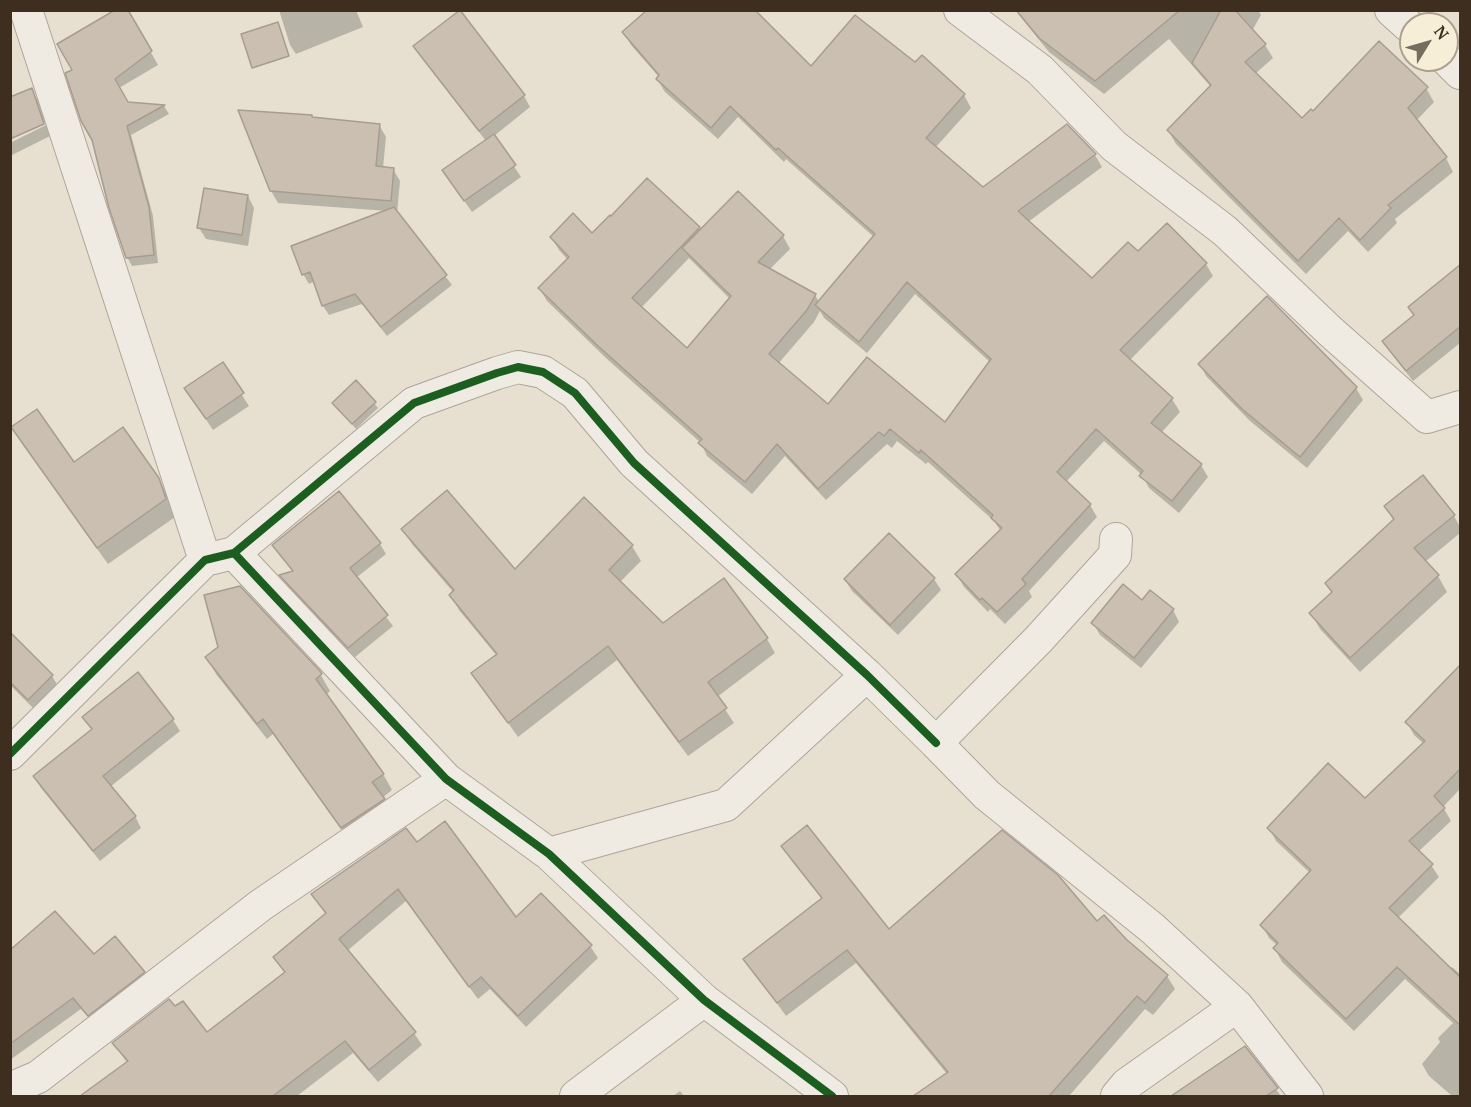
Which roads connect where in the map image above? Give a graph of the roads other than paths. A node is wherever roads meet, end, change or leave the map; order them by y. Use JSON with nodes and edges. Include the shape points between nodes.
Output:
{"nodes":[{"id":1,"x":26,"y":10,"type":"edge"},
{"id":2,"x":960,"y":10,"type":"edge"},
{"id":3,"x":1461,"y":406,"type":"edge"},
{"id":4,"x":1116,"y":539,"type":"dead end"},
{"id":5,"x":220,"y":556,"type":"junction"},
{"id":6,"x":867,"y":675,"type":"junction"},
{"id":7,"x":936,"y":743,"type":"junction"},
{"id":8,"x":10,"y":754,"type":"edge"},
{"id":9,"x":446,"y":779,"type":"junction"},
{"id":10,"x":549,"y":854,"type":"junction"},
{"id":11,"x":704,"y":1000,"type":"junction"},
{"id":12,"x":1237,"y":1006,"type":"junction"},
{"id":13,"x":10,"y":1089,"type":"edge"},
{"id":14,"x":576,"y":1096,"type":"edge"},
{"id":15,"x":832,"y":1096,"type":"edge"},
{"id":16,"x":1118,"y":1096,"type":"edge"},
{"id":17,"x":1307,"y":1096,"type":"edge"}],
"edges":[{"from":1,"to":5,"type":"street"},
{"from":2,"to":3,"type":"street","via":[[1040,70],[1114,146],[1225,231],[1330,333],[1427,417]]},
{"from":4,"to":7,"type":"street","via":[[1115,555]]},
{"from":5,"to":6,"type":"street","via":[[414,403],[518,367],[543,372],[575,393],[634,463]]},
{"from":5,"to":8,"type":"street"},
{"from":5,"to":9,"type":"street"},
{"from":6,"to":7,"type":"street"},
{"from":6,"to":10,"type":"street","via":[[726,805]]},
{"from":7,"to":12,"type":"street","via":[[987,795],[1152,928]]},
{"from":9,"to":10,"type":"street"},
{"from":9,"to":13,"type":"street","via":[[261,905],[38,1077]]},
{"from":10,"to":11,"type":"street"},
{"from":11,"to":14,"type":"street"},
{"from":11,"to":15,"type":"street"},
{"from":12,"to":16,"type":"street","via":[[1127,1084]]},
{"from":12,"to":17,"type":"street"}]}
